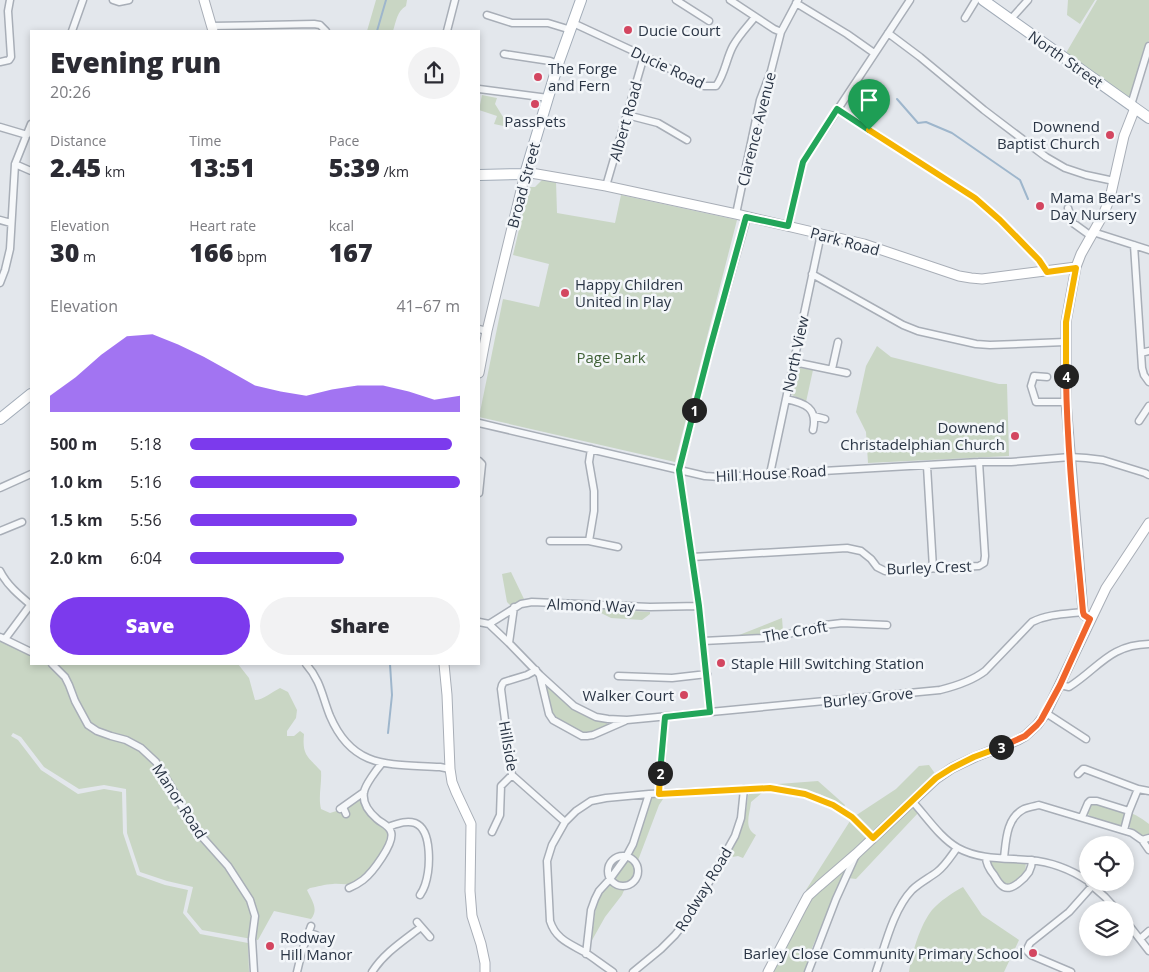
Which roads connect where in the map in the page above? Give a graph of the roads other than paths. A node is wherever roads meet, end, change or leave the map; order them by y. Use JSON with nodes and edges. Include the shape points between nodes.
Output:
{"nodes":[{"id":1,"x":10,"y":0,"type":"edge"},
{"id":2,"x":83,"y":0,"type":"edge"},
{"id":3,"x":114,"y":0,"type":"edge"},
{"id":4,"x":129,"y":0,"type":"edge"},
{"id":5,"x":204,"y":0,"type":"edge"},
{"id":6,"x":455,"y":0,"type":"edge"},
{"id":7,"x":581,"y":0,"type":"edge"},
{"id":8,"x":730,"y":0,"type":"edge"},
{"id":9,"x":910,"y":0,"type":"edge"},
{"id":10,"x":976,"y":0,"type":"edge"},
{"id":11,"x":982,"y":0,"type":"edge"},
{"id":12,"x":1028,"y":0,"type":"edge"},
{"id":13,"x":675,"y":2,"type":"edge"},
{"id":14,"x":797,"y":2,"type":"edge"},
{"id":15,"x":488,"y":15,"type":"dead end"},
{"id":16,"x":968,"y":15,"type":"dead end"},
{"id":17,"x":755,"y":17,"type":"junction"},
{"id":18,"x":498,"y":18,"type":"junction"},
{"id":19,"x":1010,"y":20,"type":"junction"},
{"id":20,"x":710,"y":21,"type":"dead end"},
{"id":21,"x":495,"y":26,"type":"dead end"},
{"id":22,"x":572,"y":27,"type":"junction"},
{"id":23,"x":212,"y":28,"type":"edge"},
{"id":24,"x":72,"y":30,"type":"edge"},
{"id":25,"x":325,"y":30,"type":"edge"},
{"id":26,"x":447,"y":30,"type":"edge"},
{"id":27,"x":781,"y":32,"type":"junction"},
{"id":28,"x":888,"y":33,"type":"junction"},
{"id":29,"x":1149,"y":46,"type":"edge"},
{"id":30,"x":874,"y":53,"type":"junction"},
{"id":31,"x":504,"y":54,"type":"dead end"},
{"id":32,"x":644,"y":56,"type":"junction"},
{"id":33,"x":0,"y":62,"type":"edge"},
{"id":34,"x":558,"y":64,"type":"junction"},
{"id":35,"x":480,"y":89,"type":"edge"},
{"id":36,"x":548,"y":98,"type":"junction"},
{"id":37,"x":1133,"y":107,"type":"junction"},
{"id":38,"x":837,"y":109,"type":"junction"},
{"id":39,"x":627,"y":115,"type":"junction"},
{"id":40,"x":1149,"y":118,"type":"edge"},
{"id":41,"x":0,"y":127,"type":"edge"},
{"id":42,"x":30,"y":127,"type":"edge"},
{"id":43,"x":27,"y":135,"type":"junction"},
{"id":44,"x":687,"y":140,"type":"dead end"},
{"id":45,"x":15,"y":164,"type":"junction"},
{"id":46,"x":30,"y":171,"type":"edge"},
{"id":47,"x":525,"y":174,"type":"junction"},
{"id":48,"x":480,"y":175,"type":"edge"},
{"id":49,"x":1114,"y":181,"type":"junction"},
{"id":50,"x":606,"y":186,"type":"junction"},
{"id":51,"x":1068,"y":208,"type":"dead end"},
{"id":52,"x":736,"y":214,"type":"junction"},
{"id":53,"x":746,"y":217,"type":"junction"},
{"id":54,"x":0,"y":220,"type":"edge"},
{"id":55,"x":11,"y":223,"type":"junction"},
{"id":56,"x":788,"y":226,"type":"junction"},
{"id":57,"x":820,"y":234,"type":"junction"},
{"id":58,"x":1092,"y":234,"type":"junction"},
{"id":59,"x":1134,"y":245,"type":"junction"},
{"id":60,"x":1149,"y":250,"type":"edge"},
{"id":61,"x":1076,"y":268,"type":"junction"},
{"id":62,"x":1047,"y":272,"type":"junction"},
{"id":63,"x":812,"y":274,"type":"junction"},
{"id":64,"x":0,"y":283,"type":"edge"},
{"id":65,"x":483,"y":330,"type":"edge"},
{"id":66,"x":838,"y":342,"type":"dead end"},
{"id":67,"x":1065,"y":342,"type":"junction"},
{"id":68,"x":1149,"y":350,"type":"edge"},
{"id":69,"x":1141,"y":353,"type":"junction"},
{"id":70,"x":480,"y":358,"type":"edge"},
{"id":71,"x":794,"y":362,"type":"junction"},
{"id":72,"x":832,"y":370,"type":"junction"},
{"id":73,"x":847,"y":373,"type":"dead end"},
{"id":74,"x":1047,"y":377,"type":"dead end"},
{"id":75,"x":1149,"y":382,"type":"edge"},
{"id":76,"x":30,"y":395,"type":"edge"},
{"id":77,"x":786,"y":399,"type":"junction"},
{"id":78,"x":1066,"y":402,"type":"junction"},
{"id":79,"x":1149,"y":406,"type":"edge"},
{"id":80,"x":814,"y":416,"type":"junction"},
{"id":81,"x":0,"y":419,"type":"edge"},
{"id":82,"x":825,"y":419,"type":"dead end"},
{"id":83,"x":1139,"y":420,"type":"dead end"},
{"id":84,"x":480,"y":423,"type":"edge"},
{"id":85,"x":813,"y":430,"type":"dead end"},
{"id":86,"x":591,"y":449,"type":"junction"},
{"id":87,"x":1070,"y":458,"type":"junction"},
{"id":88,"x":979,"y":462,"type":"junction"},
{"id":89,"x":480,"y":463,"type":"edge"},
{"id":90,"x":926,"y":466,"type":"junction"},
{"id":91,"x":679,"y":470,"type":"junction"},
{"id":92,"x":30,"y":474,"type":"edge"},
{"id":93,"x":770,"y":474,"type":"junction"},
{"id":94,"x":1149,"y":476,"type":"edge"},
{"id":95,"x":480,"y":483,"type":"edge"},
{"id":96,"x":0,"y":488,"type":"edge"},
{"id":97,"x":22,"y":522,"type":"dead end"},
{"id":98,"x":1149,"y":523,"type":"edge"},
{"id":99,"x":0,"y":531,"type":"edge"},
{"id":100,"x":550,"y":541,"type":"dead end"},
{"id":101,"x":589,"y":541,"type":"junction"},
{"id":102,"x":618,"y":547,"type":"dead end"},
{"id":103,"x":692,"y":557,"type":"junction"},
{"id":104,"x":933,"y":568,"type":"junction"},
{"id":105,"x":0,"y":571,"type":"edge"},
{"id":106,"x":30,"y":604,"type":"edge"},
{"id":107,"x":30,"y":606,"type":"edge"},
{"id":108,"x":699,"y":606,"type":"junction"},
{"id":109,"x":514,"y":608,"type":"junction"},
{"id":110,"x":1083,"y":612,"type":"junction"},
{"id":111,"x":1090,"y":619,"type":"junction"},
{"id":112,"x":480,"y":622,"type":"edge"},
{"id":113,"x":489,"y":624,"type":"junction"},
{"id":114,"x":886,"y":625,"type":"dead end"},
{"id":115,"x":2,"y":638,"type":"edge"},
{"id":116,"x":703,"y":641,"type":"junction"},
{"id":117,"x":509,"y":643,"type":"junction"},
{"id":118,"x":1149,"y":644,"type":"edge"},
{"id":119,"x":30,"y":652,"type":"edge"},
{"id":120,"x":53,"y":665,"type":"edge"},
{"id":121,"x":307,"y":665,"type":"edge"},
{"id":122,"x":444,"y":665,"type":"edge"},
{"id":123,"x":538,"y":673,"type":"junction"},
{"id":124,"x":707,"y":674,"type":"junction"},
{"id":125,"x":618,"y":676,"type":"dead end"},
{"id":126,"x":1060,"y":685,"type":"junction"},
{"id":127,"x":710,"y":712,"type":"junction"},
{"id":128,"x":1046,"y":713,"type":"junction"},
{"id":129,"x":665,"y":717,"type":"junction"},
{"id":130,"x":627,"y":720,"type":"junction"},
{"id":131,"x":1086,"y":739,"type":"dead end"},
{"id":132,"x":382,"y":763,"type":"junction"},
{"id":133,"x":450,"y":769,"type":"junction"},
{"id":134,"x":1078,"y":774,"type":"dead end"},
{"id":135,"x":512,"y":775,"type":"junction"},
{"id":136,"x":744,"y":789,"type":"junction"},
{"id":137,"x":1138,"y":789,"type":"junction"},
{"id":138,"x":1149,"y":791,"type":"edge"},
{"id":139,"x":364,"y":792,"type":"junction"},
{"id":140,"x":649,"y":794,"type":"junction"},
{"id":141,"x":659,"y":794,"type":"junction"},
{"id":142,"x":912,"y":801,"type":"junction"},
{"id":143,"x":1129,"y":811,"type":"junction"},
{"id":144,"x":346,"y":814,"type":"dead end"},
{"id":145,"x":1082,"y":817,"type":"junction"},
{"id":146,"x":565,"y":822,"type":"junction"},
{"id":147,"x":388,"y":827,"type":"junction"},
{"id":148,"x":1124,"y":830,"type":"junction"},
{"id":149,"x":492,"y":832,"type":"dead end"},
{"id":150,"x":873,"y":838,"type":"junction"},
{"id":151,"x":1149,"y":838,"type":"edge"},
{"id":152,"x":1142,"y":840,"type":"junction"},
{"id":153,"x":957,"y":848,"type":"junction"},
{"id":154,"x":1149,"y":850,"type":"edge"},
{"id":155,"x":856,"y":854,"type":"junction"},
{"id":156,"x":626,"y":856,"type":"junction"},
{"id":157,"x":986,"y":857,"type":"junction"},
{"id":158,"x":1004,"y":858,"type":"junction"},
{"id":159,"x":1032,"y":860,"type":"junction"},
{"id":160,"x":1079,"y":875,"type":"edge"},
{"id":161,"x":610,"y":879,"type":"junction"},
{"id":162,"x":349,"y":888,"type":"dead end"},
{"id":163,"x":1084,"y":891,"type":"edge"},
{"id":164,"x":1099,"y":891,"type":"edge"},
{"id":165,"x":420,"y":895,"type":"dead end"},
{"id":166,"x":1109,"y":901,"type":"edge"},
{"id":167,"x":311,"y":926,"type":"dead end"},
{"id":168,"x":1134,"y":931,"type":"edge"},
{"id":169,"x":1149,"y":931,"type":"edge"},
{"id":170,"x":309,"y":933,"type":"junction"},
{"id":171,"x":316,"y":935,"type":"dead end"},
{"id":172,"x":430,"y":937,"type":"dead end"},
{"id":173,"x":1140,"y":939,"type":"junction"},
{"id":174,"x":1149,"y":951,"type":"edge"},
{"id":175,"x":586,"y":954,"type":"junction"},
{"id":176,"x":254,"y":972,"type":"edge"},
{"id":177,"x":297,"y":972,"type":"edge"},
{"id":178,"x":372,"y":972,"type":"edge"},
{"id":179,"x":486,"y":972,"type":"edge"},
{"id":180,"x":613,"y":972,"type":"edge"},
{"id":181,"x":633,"y":972,"type":"edge"},
{"id":182,"x":768,"y":972,"type":"edge"},
{"id":183,"x":808,"y":972,"type":"edge"},
{"id":184,"x":876,"y":972,"type":"edge"},
{"id":185,"x":1071,"y":972,"type":"edge"}],
"edges":[{"from":1,"to":33,"type":"street","via":[[11,57]]},
{"from":2,"to":24,"type":"street"},
{"from":3,"to":4,"type":"street"},
{"from":5,"to":23,"type":"street"},
{"from":6,"to":26,"type":"street"},
{"from":7,"to":22,"type":"main road","name":"Broad Street"},
{"from":8,"to":17,"type":"street"},
{"from":9,"to":28,"type":"street"},
{"from":10,"to":16,"type":"street"},
{"from":11,"to":19,"type":"main road","name":"North Street"},
{"from":12,"to":19,"type":"street"},
{"from":13,"to":20,"type":"street"},
{"from":14,"to":27,"type":"street","name":"Clarence Avenue"},
{"from":14,"to":30,"type":"street"},
{"from":15,"to":18,"type":"street","name":"Ducie Road"},
{"from":17,"to":27,"type":"street"},
{"from":17,"to":32,"type":"street","name":"Ducie Road","via":[[734,44],[716,86],[704,86]]},
{"from":18,"to":21,"type":"street"},
{"from":18,"to":22,"type":"street","name":"Ducie Road","via":[[512,23]]},
{"from":19,"to":37,"type":"main road","name":"North Street"},
{"from":22,"to":32,"type":"street","name":"Ducie Road"},
{"from":22,"to":34,"type":"main road","name":"Broad Street"},
{"from":23,"to":25,"type":"street","via":[[320,25]]},
{"from":27,"to":52,"type":"street","name":"Clarence Avenue","via":[[760,100]]},
{"from":28,"to":30,"type":"street"},
{"from":28,"to":49,"type":"street","via":[[1046,157],[1065,168]]},
{"from":29,"to":37,"type":"street"},
{"from":30,"to":38,"type":"street"},
{"from":31,"to":34,"type":"street"},
{"from":32,"to":39,"type":"street","name":"Albert Road"},
{"from":34,"to":36,"type":"main road","name":"Broad Street"},
{"from":35,"to":36,"type":"street"},
{"from":36,"to":47,"type":"main road","name":"Broad Street"},
{"from":37,"to":40,"type":"main road","name":"North Street"},
{"from":37,"to":49,"type":"street"},
{"from":38,"to":56,"type":"street","via":[[803,162]]},
{"from":38,"to":62,"type":"street","via":[[975,198],[1039,260]]},
{"from":39,"to":44,"type":"street","via":[[658,123]]},
{"from":39,"to":50,"type":"street","name":"Albert Road"},
{"from":41,"to":43,"type":"street"},
{"from":42,"to":43,"type":"street"},
{"from":43,"to":45,"type":"street"},
{"from":45,"to":46,"type":"street"},
{"from":45,"to":55,"type":"street"},
{"from":47,"to":48,"type":"main road"},
{"from":47,"to":50,"type":"street","name":"Park Road"},
{"from":47,"to":65,"type":"street","name":"Broad Street"},
{"from":49,"to":58,"type":"street","via":[[1108,204]]},
{"from":50,"to":52,"type":"street","name":"Park Road"},
{"from":51,"to":58,"type":"street","via":[[1073,223]]},
{"from":52,"to":53,"type":"street","name":"Park Road"},
{"from":53,"to":56,"type":"street","name":"Park Road"},
{"from":53,"to":91,"type":"street"},
{"from":54,"to":55,"type":"street"},
{"from":55,"to":64,"type":"street","via":[[10,249]]},
{"from":56,"to":57,"type":"street","name":"Park Road"},
{"from":57,"to":62,"type":"street","name":"Park Road","via":[[864,244],[959,276],[982,278]]},
{"from":57,"to":63,"type":"street","name":"North View"},
{"from":58,"to":59,"type":"street"},
{"from":58,"to":61,"type":"street"},
{"from":59,"to":60,"type":"street"},
{"from":59,"to":69,"type":"street"},
{"from":61,"to":62,"type":"street","name":"Park Road"},
{"from":61,"to":67,"type":"street"},
{"from":63,"to":67,"type":"street","via":[[918,331],[976,344]]},
{"from":63,"to":71,"type":"street","name":"North View"},
{"from":65,"to":70,"type":"street","name":"Broad Street"},
{"from":66,"to":72,"type":"street"},
{"from":67,"to":78,"type":"street"},
{"from":68,"to":69,"type":"street"},
{"from":69,"to":75,"type":"street","via":[[1142,368]]},
{"from":71,"to":72,"type":"street"},
{"from":71,"to":77,"type":"street","name":"North View"},
{"from":72,"to":73,"type":"street"},
{"from":74,"to":78,"type":"street","via":[[1034,376],[1031,386],[1036,402]]},
{"from":76,"to":81,"type":"main road"},
{"from":77,"to":80,"type":"street","via":[[800,402]]},
{"from":77,"to":93,"type":"street","name":"North View"},
{"from":78,"to":87,"type":"street"},
{"from":79,"to":83,"type":"street"},
{"from":80,"to":82,"type":"street"},
{"from":80,"to":85,"type":"street"},
{"from":84,"to":86,"type":"street","name":"Hill House Road"},
{"from":86,"to":91,"type":"street","name":"Hill House Road"},
{"from":86,"to":101,"type":"street","via":[[589,462],[594,511]]},
{"from":87,"to":88,"type":"street","name":"Hill House Road"},
{"from":87,"to":94,"type":"street","name":"Hill House Road","via":[[1103,460]]},
{"from":87,"to":110,"type":"street"},
{"from":88,"to":90,"type":"street","name":"Hill House Road"},
{"from":88,"to":104,"type":"street","name":"Burley Crest","via":[[984,563]]},
{"from":89,"to":95,"type":"street"},
{"from":90,"to":93,"type":"street","name":"Hill House Road"},
{"from":90,"to":104,"type":"street"},
{"from":91,"to":93,"type":"street","name":"Hill House Road","via":[[705,476]]},
{"from":91,"to":103,"type":"street"},
{"from":92,"to":96,"type":"street"},
{"from":97,"to":99,"type":"street"},
{"from":98,"to":111,"type":"street","via":[[1106,588]]},
{"from":100,"to":101,"type":"street"},
{"from":101,"to":102,"type":"street"},
{"from":103,"to":104,"type":"street","name":"Burley Crest","via":[[847,548],[861,551],[876,567],[885,571]]},
{"from":103,"to":108,"type":"street"},
{"from":105,"to":106,"type":"street"},
{"from":107,"to":115,"type":"street"},
{"from":108,"to":109,"type":"street","name":"Almond Way","via":[[532,602]]},
{"from":108,"to":116,"type":"street"},
{"from":109,"to":113,"type":"street","name":"Almond Way"},
{"from":109,"to":117,"type":"street"},
{"from":110,"to":111,"type":"street"},
{"from":110,"to":127,"type":"street","name":"Burley Grove","via":[[1050,615],[1032,622],[986,671],[955,686]]},
{"from":111,"to":126,"type":"street"},
{"from":112,"to":113,"type":"street"},
{"from":113,"to":117,"type":"street","name":"Burley Grove"},
{"from":114,"to":116,"type":"street","name":"The Croft","via":[[842,623],[762,638]]},
{"from":115,"to":119,"type":"street"},
{"from":116,"to":124,"type":"street"},
{"from":117,"to":123,"type":"street","name":"Burley Grove"},
{"from":118,"to":126,"type":"street","via":[[1114,652],[1069,687]]},
{"from":120,"to":176,"type":"street","name":"Manor Road","via":[[70,685],[88,725],[141,748],[156,762],[195,829],[228,866],[250,900],[255,916],[252,939]]},
{"from":121,"to":132,"type":"street","via":[[319,683],[340,736],[358,753]]},
{"from":122,"to":133,"type":"street"},
{"from":123,"to":130,"type":"street","name":"Burley Grove","via":[[584,712],[602,718]]},
{"from":123,"to":130,"type":"street","name":"Burley Grove","via":[[553,720],[582,736],[593,735]]},
{"from":123,"to":135,"type":"street","name":"Hillside","via":[[502,685]]},
{"from":124,"to":125,"type":"street","via":[[672,678]]},
{"from":124,"to":127,"type":"street"},
{"from":126,"to":128,"type":"street"},
{"from":127,"to":129,"type":"street","name":"Burley Grove"},
{"from":128,"to":131,"type":"street"},
{"from":128,"to":142,"type":"street","via":[[1025,736],[952,768]]},
{"from":129,"to":130,"type":"street","name":"Burley Grove"},
{"from":129,"to":141,"type":"street"},
{"from":132,"to":133,"type":"street"},
{"from":132,"to":139,"type":"street"},
{"from":133,"to":179,"type":"street","via":[[454,787],[472,824],[472,916]]},
{"from":134,"to":137,"type":"street","via":[[1085,769]]},
{"from":135,"to":146,"type":"street","name":"Hillside"},
{"from":135,"to":149,"type":"street","via":[[501,786],[500,815]]},
{"from":136,"to":141,"type":"street"},
{"from":136,"to":150,"type":"street","via":[[770,788],[805,794],[852,817]]},
{"from":136,"to":181,"type":"street","name":"Rodway Road","via":[[741,818],[735,836],[686,921],[661,949]]},
{"from":137,"to":138,"type":"street"},
{"from":137,"to":143,"type":"street"},
{"from":139,"to":144,"type":"street","via":[[342,808]]},
{"from":139,"to":147,"type":"street","via":[[370,812]]},
{"from":140,"to":141,"type":"street"},
{"from":140,"to":146,"type":"street","via":[[591,802]]},
{"from":140,"to":156,"type":"street"},
{"from":142,"to":150,"type":"street"},
{"from":142,"to":153,"type":"street"},
{"from":143,"to":145,"type":"street","via":[[1090,801]]},
{"from":143,"to":148,"type":"street"},
{"from":145,"to":148,"type":"street"},
{"from":145,"to":158,"type":"street","via":[[1039,805],[1025,809],[1010,825]]},
{"from":146,"to":175,"type":"street","via":[[547,861],[550,921],[558,936]]},
{"from":147,"to":162,"type":"street","via":[[392,837],[375,867],[362,881],[355,881]]},
{"from":147,"to":165,"type":"street","via":[[408,822],[415,823],[423,831],[429,855]]},
{"from":148,"to":152,"type":"street"},
{"from":150,"to":155,"type":"street"},
{"from":151,"to":152,"type":"street"},
{"from":152,"to":154,"type":"street"},
{"from":153,"to":157,"type":"street"},
{"from":153,"to":184,"type":"street","via":[[938,872],[917,885],[900,906]]},
{"from":155,"to":182,"type":"street","via":[[808,896]]},
{"from":155,"to":183,"type":"street"},
{"from":156,"to":161,"type":"street"},
{"from":156,"to":161,"type":"street","via":[[637,866],[636,878],[622,886]]},
{"from":157,"to":158,"type":"street"},
{"from":157,"to":159,"type":"street","via":[[990,869],[1007,888],[1012,888],[1029,872]]},
{"from":158,"to":159,"type":"street"},
{"from":159,"to":160,"type":"street","via":[[1061,866]]},
{"from":161,"to":175,"type":"street","via":[[599,891],[591,910]]},
{"from":163,"to":185,"type":"street","via":[[1069,912],[1028,947],[1030,955]]},
{"from":164,"to":166,"type":"street"},
{"from":167,"to":170,"type":"street"},
{"from":168,"to":173,"type":"street"},
{"from":169,"to":173,"type":"street"},
{"from":170,"to":171,"type":"street"},
{"from":170,"to":177,"type":"street"},
{"from":172,"to":178,"type":"street","via":[[419,924]]},
{"from":173,"to":174,"type":"street"},
{"from":175,"to":180,"type":"street"}]}
